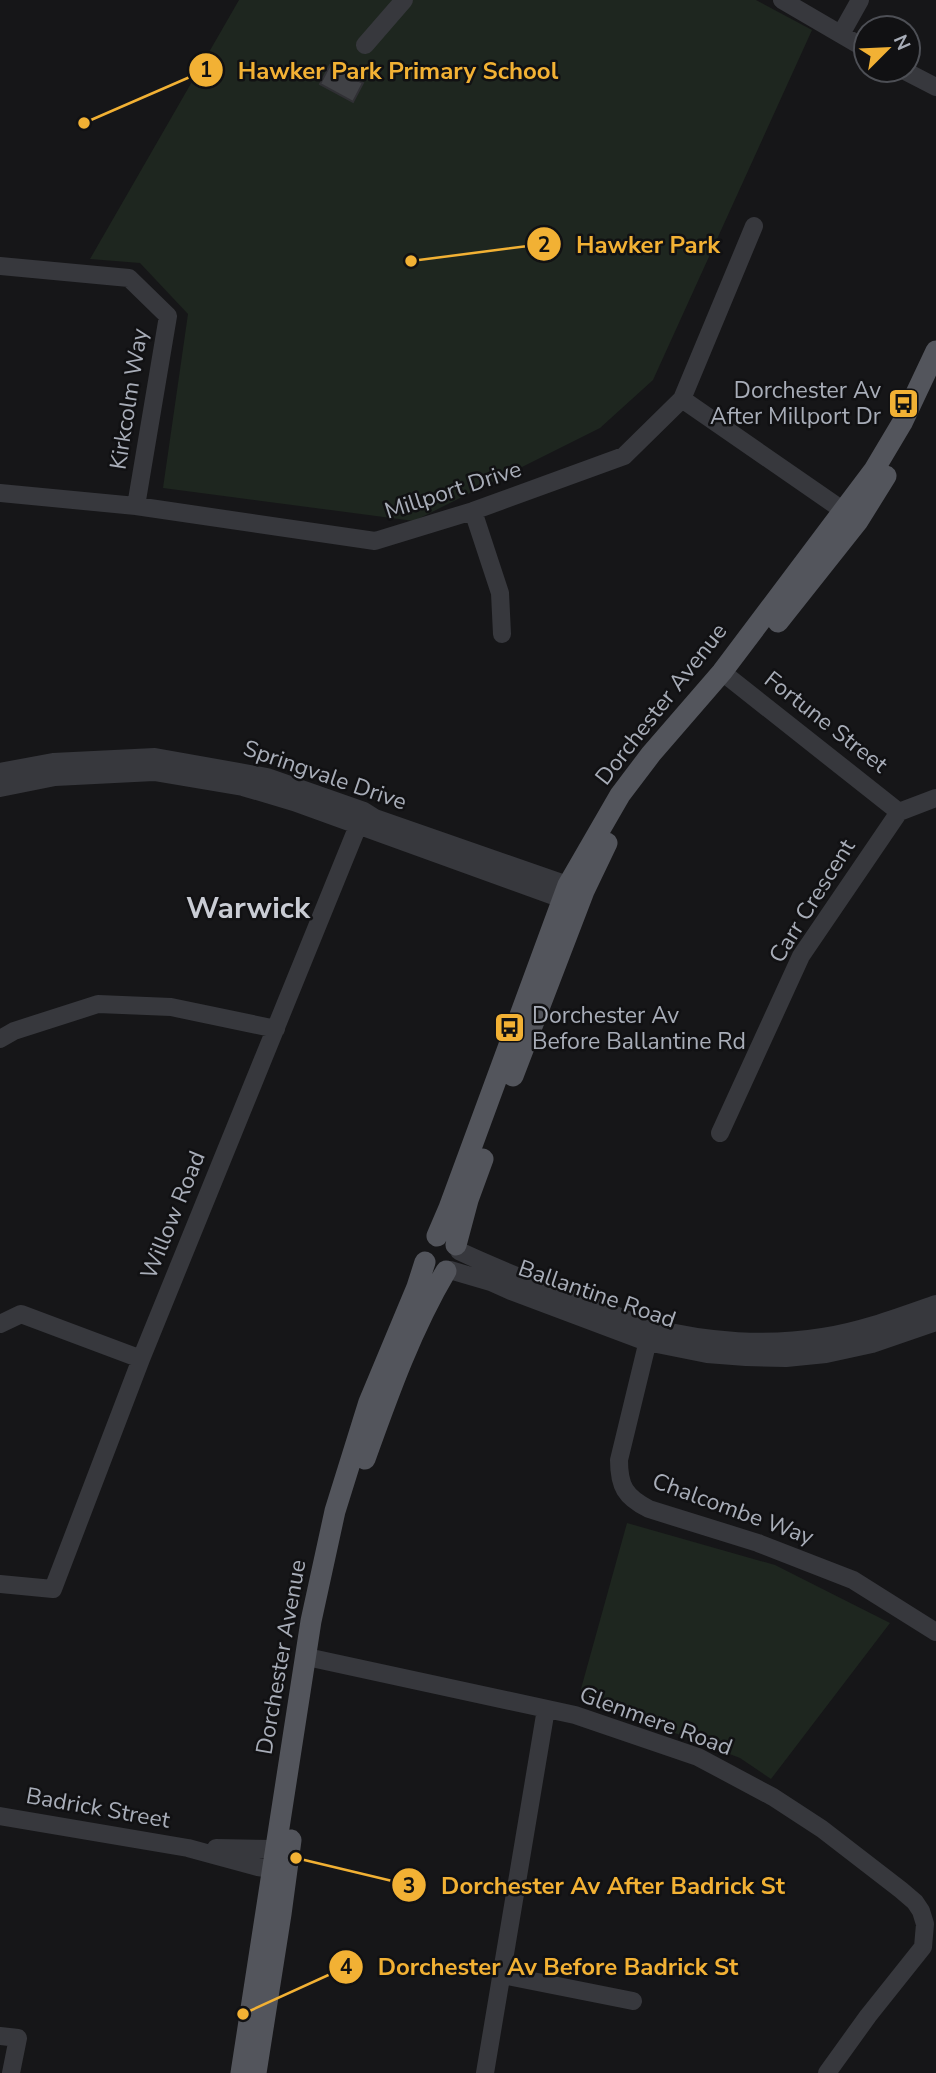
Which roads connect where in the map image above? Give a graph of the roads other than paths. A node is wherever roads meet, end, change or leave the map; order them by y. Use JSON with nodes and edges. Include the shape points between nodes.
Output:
{"nodes":[{"id":1,"x":404,"y":0,"type":"edge"},
{"id":2,"x":782,"y":0,"type":"edge"},
{"id":3,"x":860,"y":0,"type":"edge"},
{"id":4,"x":841,"y":34,"type":"junction"},
{"id":5,"x":852,"y":41,"type":"edge"},
{"id":6,"x":365,"y":45,"type":"dead end"},
{"id":7,"x":754,"y":226,"type":"dead end"},
{"id":8,"x":0,"y":266,"type":"edge"},
{"id":9,"x":936,"y":351,"type":"edge"},
{"id":10,"x":936,"y":385,"type":"edge"},
{"id":11,"x":682,"y":399,"type":"junction"},
{"id":12,"x":0,"y":493,"type":"edge"},
{"id":13,"x":136,"y":506,"type":"junction"},
{"id":14,"x":473,"y":511,"type":"junction"},
{"id":15,"x":851,"y":516,"type":"junction"},
{"id":16,"x":502,"y":634,"type":"dead end"},
{"id":17,"x":727,"y":676,"type":"junction"},
{"id":18,"x":0,"y":772,"type":"edge"},
{"id":19,"x":0,"y":788,"type":"edge"},
{"id":20,"x":936,"y":797,"type":"edge"},
{"id":21,"x":899,"y":812,"type":"junction"},
{"id":22,"x":361,"y":818,"type":"junction"},
{"id":23,"x":574,"y":895,"type":"junction"},
{"id":24,"x":276,"y":1029,"type":"junction"},
{"id":25,"x":0,"y":1039,"type":"edge"},
{"id":26,"x":720,"y":1133,"type":"dead end"},
{"id":27,"x":449,"y":1255,"type":"junction"},
{"id":28,"x":936,"y":1304,"type":"edge"},
{"id":29,"x":936,"y":1322,"type":"edge"},
{"id":30,"x":0,"y":1324,"type":"edge"},
{"id":31,"x":649,"y":1335,"type":"junction"},
{"id":32,"x":141,"y":1359,"type":"junction"},
{"id":33,"x":0,"y":1584,"type":"edge"},
{"id":34,"x":936,"y":1632,"type":"edge"},
{"id":35,"x":314,"y":1658,"type":"junction"},
{"id":36,"x":546,"y":1709,"type":"junction"},
{"id":37,"x":0,"y":1816,"type":"edge"},
{"id":38,"x":281,"y":1860,"type":"junction"},
{"id":39,"x":502,"y":1975,"type":"junction"},
{"id":40,"x":633,"y":2001,"type":"dead end"},
{"id":41,"x":0,"y":2036,"type":"edge"},
{"id":42,"x":11,"y":2073,"type":"edge"},
{"id":43,"x":241,"y":2073,"type":"edge"},
{"id":44,"x":256,"y":2073,"type":"edge"},
{"id":45,"x":485,"y":2073,"type":"edge"},
{"id":46,"x":827,"y":2073,"type":"edge"}],
"edges":[{"from":1,"to":6,"type":"street"},
{"from":2,"to":4,"type":"street"},
{"from":3,"to":4,"type":"street"},
{"from":4,"to":5,"type":"street"},
{"from":7,"to":11,"type":"street"},
{"from":8,"to":13,"type":"street","name":"Kirkcolm Way","via":[[129,278],[168,316]]},
{"from":9,"to":15,"type":"main road","name":"Dorchester Avenue"},
{"from":10,"to":15,"type":"main road","name":"Dorchester Avenue","via":[[901,453]]},
{"from":11,"to":14,"type":"street","name":"Millport Drive","via":[[624,456]]},
{"from":11,"to":15,"type":"street"},
{"from":12,"to":13,"type":"street","name":"Millport Drive"},
{"from":13,"to":14,"type":"street","name":"Millport Drive","via":[[375,541]]},
{"from":14,"to":16,"type":"street","via":[[500,593]]},
{"from":15,"to":17,"type":"main road","name":"Dorchester Avenue"},
{"from":17,"to":21,"type":"street","name":"Fortune Street"},
{"from":17,"to":23,"type":"main road","name":"Dorchester Avenue","via":[[651,754],[620,796]]},
{"from":18,"to":22,"type":"street","name":"Springvale Drive","via":[[53,762],[155,757],[267,777]]},
{"from":19,"to":22,"type":"street","name":"Springvale Drive","via":[[55,777],[155,772],[219,782]]},
{"from":20,"to":21,"type":"street"},
{"from":21,"to":26,"type":"street","name":"Carr Crescent","via":[[801,956]]},
{"from":22,"to":23,"type":"street","name":"Springvale Drive"},
{"from":22,"to":24,"type":"street","name":"Willow Road"},
{"from":23,"to":27,"type":"main road","name":"Dorchester Avenue"},
{"from":24,"to":25,"type":"street","via":[[171,1007],[98,1004]]},
{"from":24,"to":32,"type":"street","name":"Willow Road"},
{"from":27,"to":31,"type":"street","name":"Ballantine Road","via":[[493,1267]]},
{"from":27,"to":35,"type":"main road","name":"Dorchester Avenue","via":[[364,1463]]},
{"from":27,"to":35,"type":"main road","name":"Dorchester Avenue","via":[[436,1271],[425,1262],[369,1402],[335,1511],[311,1621]]},
{"from":28,"to":31,"type":"street","name":"Ballantine Road","via":[[868,1328],[824,1337],[744,1341]]},
{"from":29,"to":31,"type":"street","name":"Ballantine Road","via":[[872,1344],[786,1358],[707,1354]]},
{"from":30,"to":32,"type":"street","via":[[21,1314]]},
{"from":31,"to":34,"type":"street","name":"Chalcombe Way","via":[[619,1460],[619,1477],[628,1495],[649,1509],[758,1543],[853,1580]]},
{"from":32,"to":33,"type":"street","name":"Willow Road","via":[[53,1589]]},
{"from":35,"to":36,"type":"street","name":"Glenmere Road"},
{"from":35,"to":38,"type":"main road","name":"Dorchester Avenue"},
{"from":36,"to":39,"type":"street"},
{"from":36,"to":46,"type":"street","name":"Glenmere Road","via":[[651,1740],[732,1774],[822,1829],[915,1902],[925,1924],[923,1947]]},
{"from":37,"to":38,"type":"street","name":"Badrick Street"},
{"from":38,"to":43,"type":"main road","name":"Dorchester Avenue"},
{"from":38,"to":44,"type":"main road","name":"Dorchester Avenue"},
{"from":39,"to":40,"type":"street"},
{"from":39,"to":45,"type":"street"},
{"from":41,"to":42,"type":"street","via":[[18,2038]]}]}
